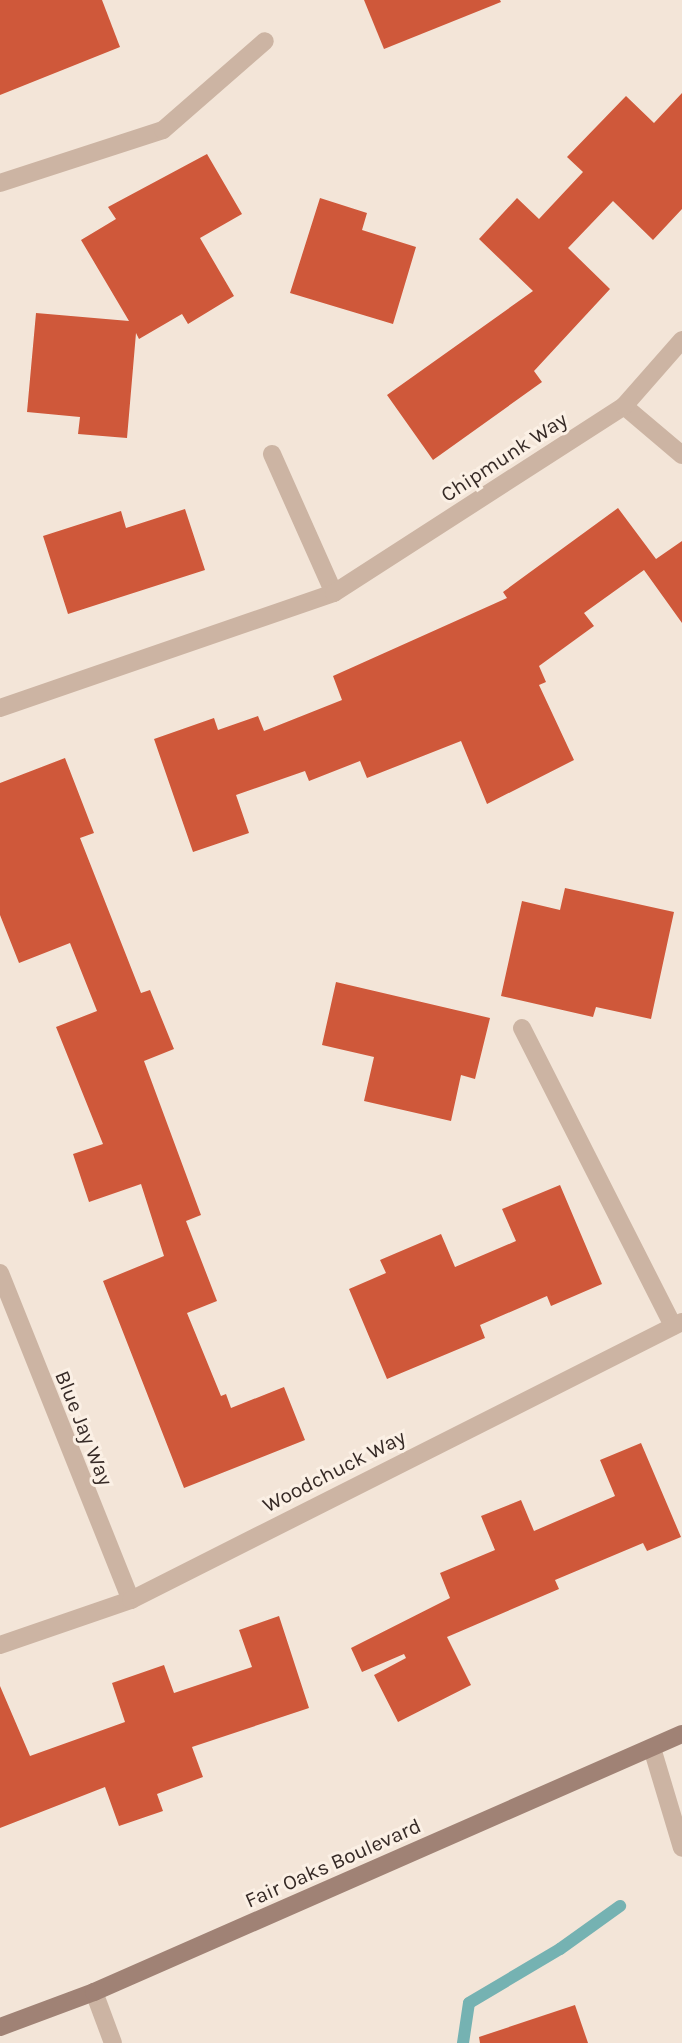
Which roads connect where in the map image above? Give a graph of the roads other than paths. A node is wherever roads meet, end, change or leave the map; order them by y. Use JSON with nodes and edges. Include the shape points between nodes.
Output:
{"nodes":[{"id":1,"x":265,"y":41,"type":"dead end"},
{"id":2,"x":0,"y":183,"type":"edge"},
{"id":3,"x":682,"y":340,"type":"edge"},
{"id":4,"x":624,"y":406,"type":"junction"},
{"id":5,"x":272,"y":454,"type":"dead end"},
{"id":6,"x":682,"y":455,"type":"edge"},
{"id":7,"x":334,"y":593,"type":"junction"},
{"id":8,"x":0,"y":708,"type":"edge"},
{"id":9,"x":522,"y":1028,"type":"dead end"},
{"id":10,"x":0,"y":1273,"type":"edge"},
{"id":11,"x":678,"y":1324,"type":"edge"},
{"id":12,"x":131,"y":1600,"type":"junction"},
{"id":13,"x":0,"y":1645,"type":"edge"},
{"id":14,"x":682,"y":1734,"type":"edge"},
{"id":15,"x":652,"y":1748,"type":"junction"},
{"id":16,"x":682,"y":1848,"type":"edge"},
{"id":17,"x":94,"y":1992,"type":"junction"},
{"id":18,"x":0,"y":2027,"type":"edge"},
{"id":19,"x":113,"y":2043,"type":"edge"}],
"edges":[{"from":1,"to":2,"type":"street","via":[[163,130]]},
{"from":3,"to":4,"type":"street","name":"Chipmunk Way"},
{"from":4,"to":6,"type":"street"},
{"from":4,"to":7,"type":"street","name":"Chipmunk Way"},
{"from":5,"to":7,"type":"street"},
{"from":7,"to":8,"type":"street","name":"Chipmunk Way"},
{"from":9,"to":11,"type":"street"},
{"from":10,"to":12,"type":"street","name":"Blue Jay Way"},
{"from":11,"to":12,"type":"street","name":"Woodchuck Way"},
{"from":12,"to":13,"type":"street","name":"Woodchuck Way"},
{"from":14,"to":15,"type":"main road","name":"Fair Oaks Boulevard"},
{"from":15,"to":16,"type":"street"},
{"from":15,"to":17,"type":"main road","name":"Fair Oaks Boulevard"},
{"from":17,"to":18,"type":"main road","name":"Fair Oaks Boulevard"},
{"from":17,"to":19,"type":"street"}]}
